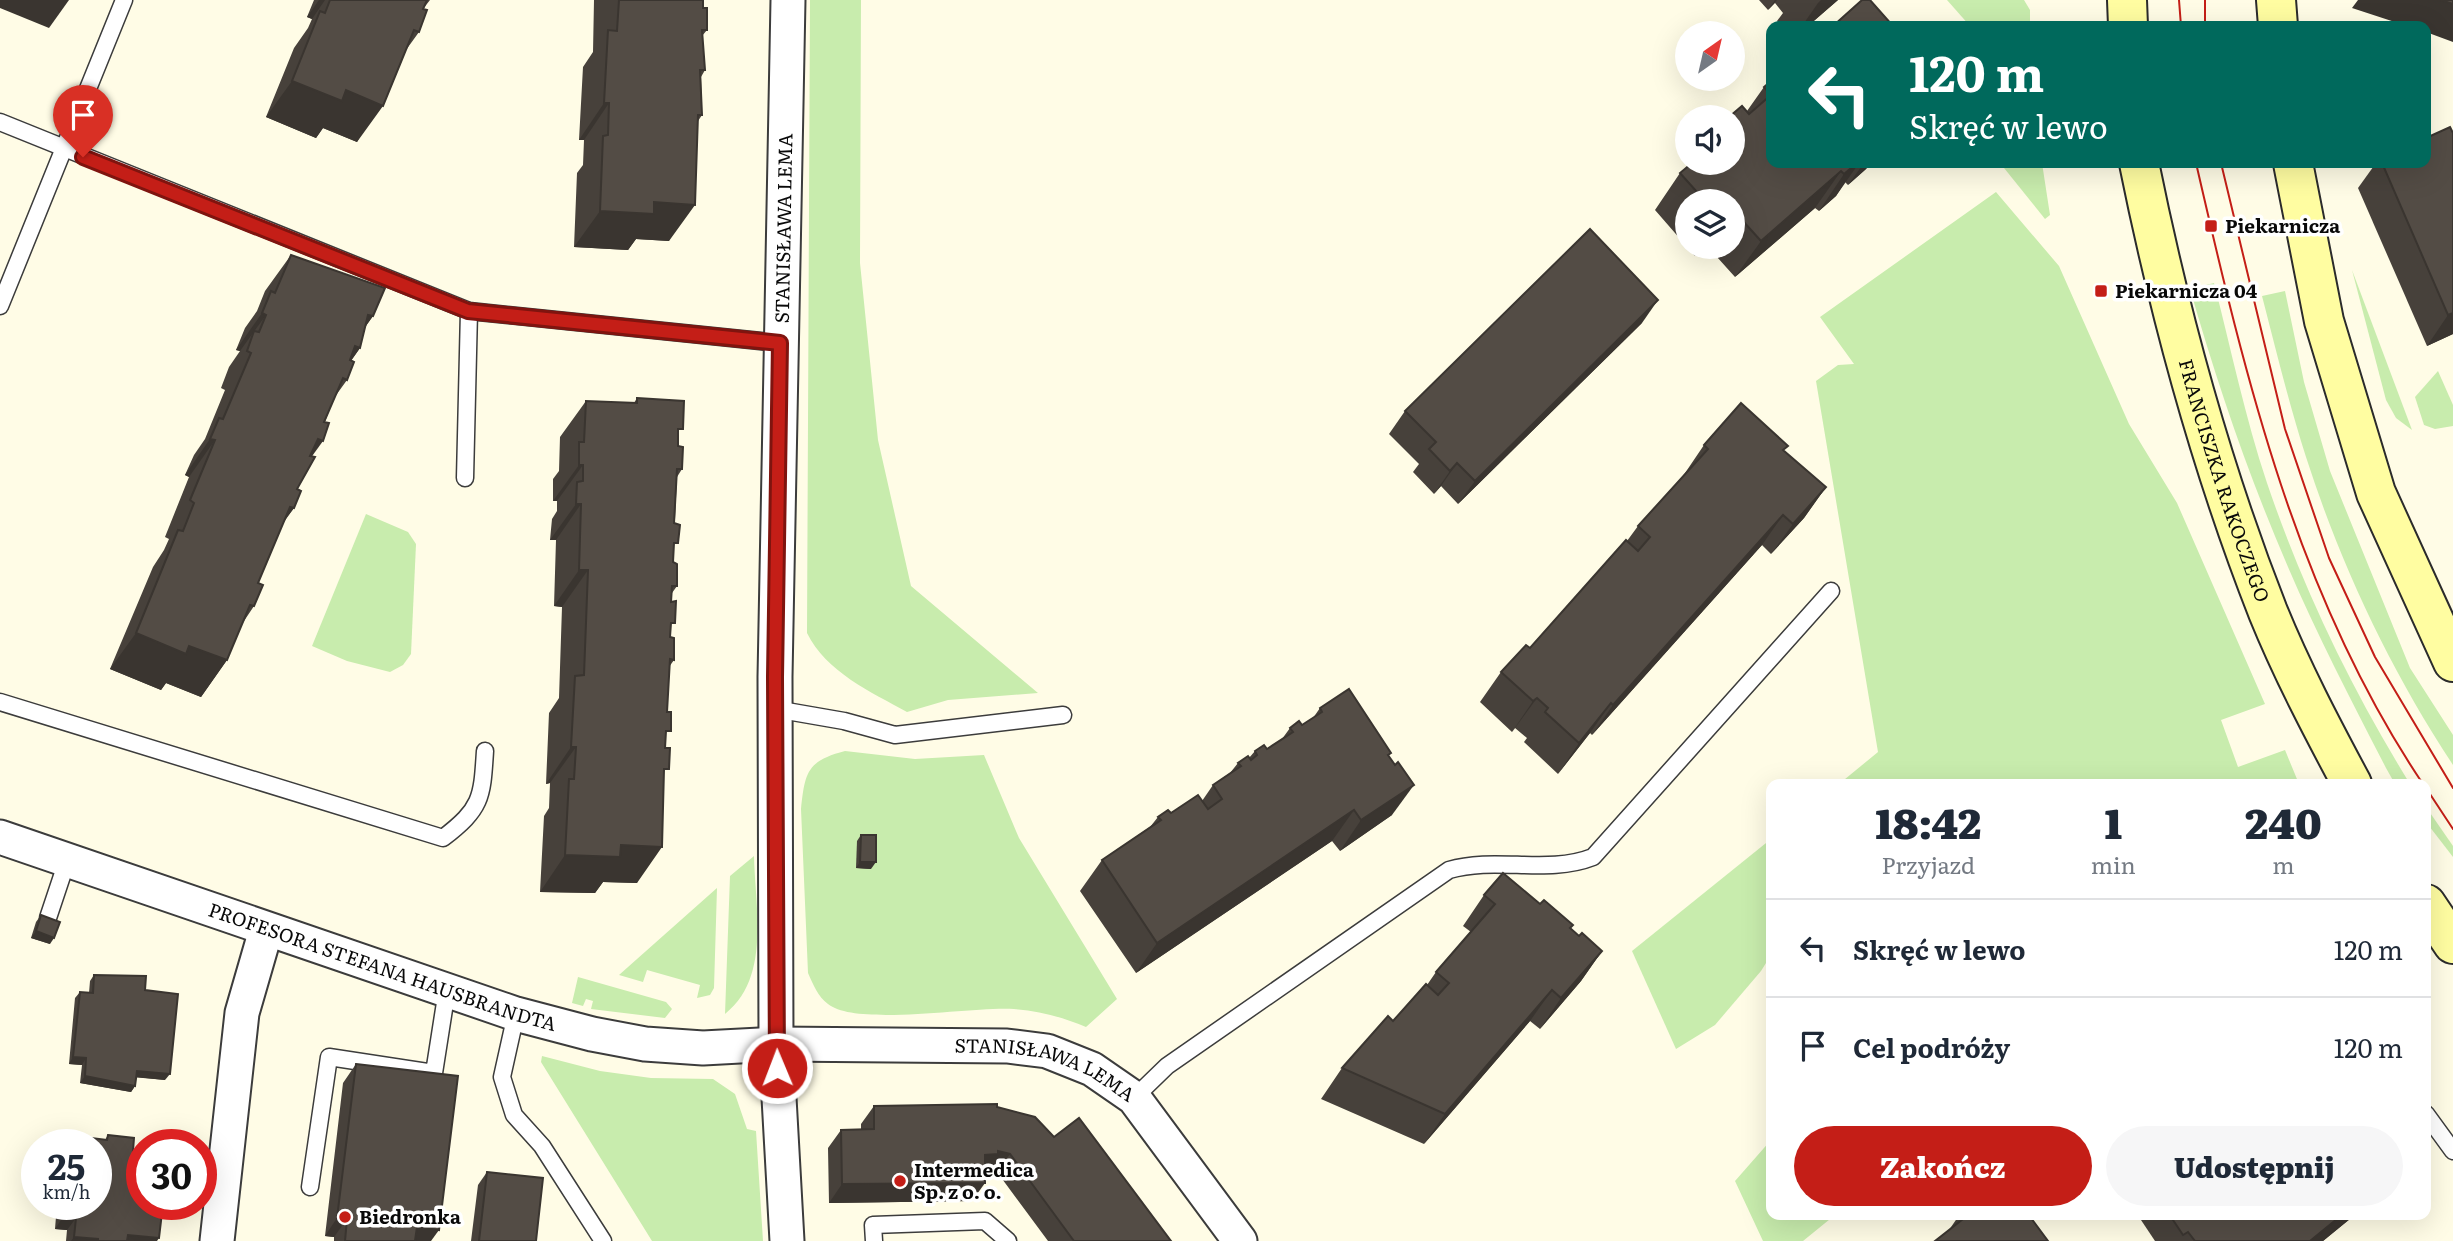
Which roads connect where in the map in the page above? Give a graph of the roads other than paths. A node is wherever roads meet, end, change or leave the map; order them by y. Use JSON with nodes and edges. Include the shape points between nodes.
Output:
{"nodes":[{"id":1,"x":124,"y":0,"type":"edge"},
{"id":2,"x":788,"y":0,"type":"edge"},
{"id":3,"x":2127,"y":0,"type":"edge"},
{"id":4,"x":2276,"y":0,"type":"edge"},
{"id":5,"x":2128,"y":21,"type":"edge"},
{"id":6,"x":2278,"y":21,"type":"edge"},
{"id":7,"x":0,"y":122,"type":"edge"},
{"id":8,"x":62,"y":148,"type":"junction"},
{"id":9,"x":2140,"y":168,"type":"edge"},
{"id":10,"x":2294,"y":168,"type":"edge"},
{"id":11,"x":0,"y":306,"type":"edge"},
{"id":12,"x":468,"y":311,"type":"junction"},
{"id":13,"x":780,"y":343,"type":"junction"},
{"id":14,"x":465,"y":478,"type":"dead end"},
{"id":15,"x":1831,"y":591,"type":"dead end"},
{"id":16,"x":2453,"y":662,"type":"edge"},
{"id":17,"x":0,"y":702,"type":"edge"},
{"id":18,"x":775,"y":709,"type":"junction"},
{"id":19,"x":1063,"y":715,"type":"dead end"},
{"id":20,"x":485,"y":751,"type":"dead end"},
{"id":21,"x":2350,"y":779,"type":"edge"},
{"id":22,"x":0,"y":837,"type":"edge"},
{"id":23,"x":67,"y":861,"type":"junction"},
{"id":24,"x":48,"y":918,"type":"edge"},
{"id":25,"x":266,"y":930,"type":"junction"},
{"id":26,"x":447,"y":990,"type":"junction"},
{"id":27,"x":516,"y":1014,"type":"junction"},
{"id":28,"x":776,"y":1044,"type":"junction"},
{"id":29,"x":1134,"y":1098,"type":"junction"},
{"id":30,"x":2431,"y":1121,"type":"edge"},
{"id":31,"x":2453,"y":1151,"type":"edge"},
{"id":32,"x":310,"y":1187,"type":"dead end"},
{"id":33,"x":217,"y":1241,"type":"edge"},
{"id":34,"x":603,"y":1241,"type":"edge"},
{"id":35,"x":787,"y":1241,"type":"edge"},
{"id":36,"x":874,"y":1241,"type":"edge"},
{"id":37,"x":1008,"y":1241,"type":"edge"},
{"id":38,"x":1241,"y":1241,"type":"edge"}],
"edges":[{"from":1,"to":8,"type":"lane"},
{"from":2,"to":13,"type":"street","name":"STANISŁAWA LEMA"},
{"from":3,"to":5,"type":"main road"},
{"from":4,"to":6,"type":"main road"},
{"from":7,"to":8,"type":"lane"},
{"from":8,"to":11,"type":"lane"},
{"from":8,"to":12,"type":"lane"},
{"from":9,"to":21,"type":"main road","name":"FRANCISZKA RAKOCZEGO","via":[[2188,370],[2236,525],[2286,652]]},
{"from":10,"to":16,"type":"main road","via":[[2324,321],[2376,493]]},
{"from":12,"to":13,"type":"lane"},
{"from":12,"to":14,"type":"lane"},
{"from":13,"to":18,"type":"street","name":"STANISŁAWA LEMA"},
{"from":15,"to":29,"type":"lane","via":[[1593,857],[1573,865],[1469,864],[1449,870],[1167,1066]]},
{"from":17,"to":20,"type":"lane","via":[[443,838],[466,820],[482,795]]},
{"from":18,"to":19,"type":"lane","via":[[895,735]]},
{"from":18,"to":28,"type":"street","name":"STANISŁAWA LEMA"},
{"from":22,"to":23,"type":"street","name":"PROFESORA STEFANA HAUSBRANDTA"},
{"from":23,"to":24,"type":"lane"},
{"from":23,"to":25,"type":"street","name":"PROFESORA STEFANA HAUSBRANDTA"},
{"from":25,"to":26,"type":"street","name":"PROFESORA STEFANA HAUSBRANDTA"},
{"from":25,"to":33,"type":"street","via":[[242,1013]]},
{"from":26,"to":27,"type":"street","name":"PROFESORA STEFANA HAUSBRANDTA"},
{"from":26,"to":32,"type":"lane","via":[[435,1073],[329,1057]]},
{"from":27,"to":28,"type":"street","name":"PROFESORA STEFANA HAUSBRANDTA","via":[[645,1044],[703,1048]]},
{"from":27,"to":34,"type":"lane","via":[[502,1077],[514,1115],[542,1146]]},
{"from":28,"to":29,"type":"street","name":"STANISŁAWA LEMA","via":[[1007,1046],[1047,1051],[1092,1069]]},
{"from":28,"to":35,"type":"street","name":"STANISŁAWA LEMA"},
{"from":29,"to":38,"type":"street","name":"STANISŁAWA LEMA"},
{"from":30,"to":31,"type":"lane"},
{"from":36,"to":37,"type":"lane","via":[[873,1225],[985,1220]]}]}
